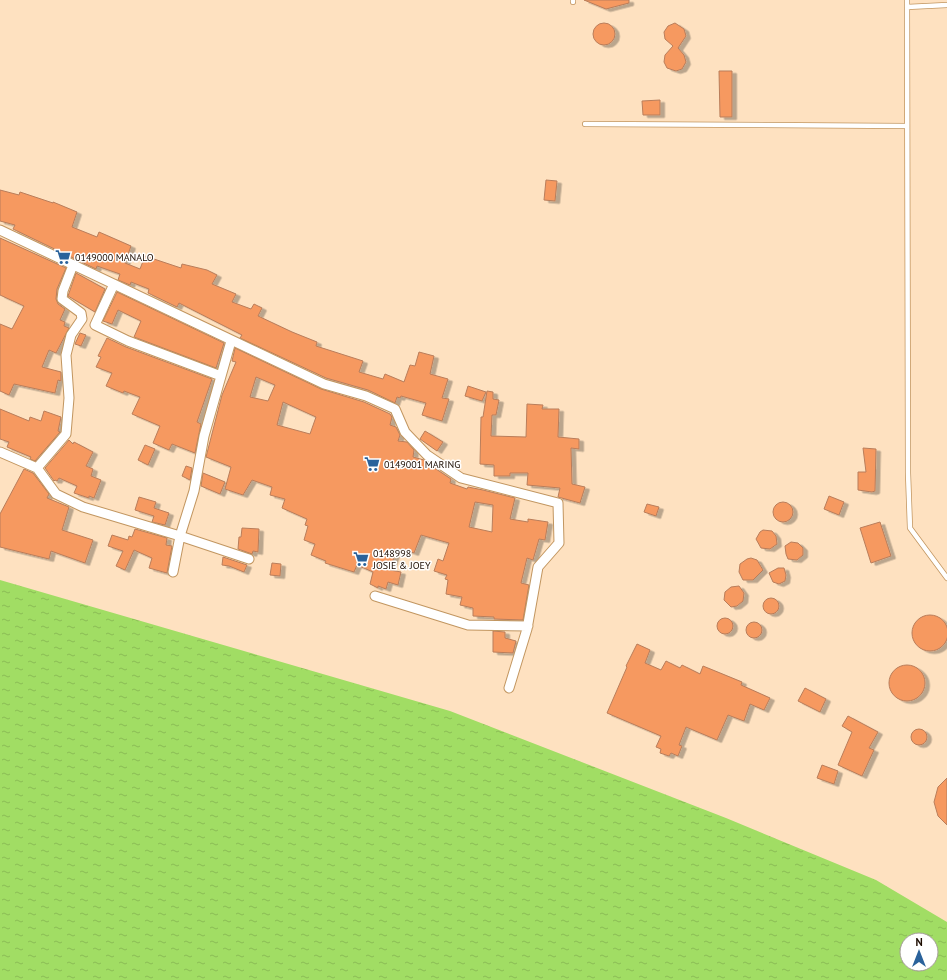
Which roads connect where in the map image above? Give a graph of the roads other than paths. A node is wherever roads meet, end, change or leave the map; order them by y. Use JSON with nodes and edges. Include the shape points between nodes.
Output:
{"nodes":[{"id":1,"x":907,"y":0,"type":"edge"},
{"id":2,"x":947,"y":5,"type":"edge"},
{"id":3,"x":907,"y":7,"type":"junction"},
{"id":4,"x":586,"y":124,"type":"dead end"},
{"id":5,"x":908,"y":126,"type":"junction"},
{"id":6,"x":0,"y":230,"type":"edge"},
{"id":7,"x":73,"y":265,"type":"junction"},
{"id":8,"x":114,"y":284,"type":"junction"},
{"id":9,"x":231,"y":341,"type":"junction"},
{"id":10,"x":220,"y":376,"type":"junction"},
{"id":11,"x":0,"y":452,"type":"edge"},
{"id":12,"x":37,"y":468,"type":"junction"},
{"id":13,"x":180,"y":536,"type":"junction"},
{"id":14,"x":249,"y":559,"type":"dead end"},
{"id":15,"x":173,"y":572,"type":"dead end"},
{"id":16,"x":947,"y":578,"type":"edge"},
{"id":17,"x":374,"y":596,"type":"dead end"},
{"id":18,"x":528,"y":626,"type":"junction"},
{"id":19,"x":509,"y":688,"type":"dead end"}],
"edges":[{"from":1,"to":3,"type":"lane"},
{"from":2,"to":3,"type":"lane"},
{"from":3,"to":5,"type":"lane"},
{"from":4,"to":5,"type":"lane"},
{"from":5,"to":16,"type":"lane","via":[[910,528]]},
{"from":6,"to":7,"type":"street"},
{"from":7,"to":8,"type":"street"},
{"from":7,"to":12,"type":"street","via":[[62,299],[81,312],[82,319],[70,335],[66,355],[69,398],[66,434]]},
{"from":8,"to":9,"type":"street"},
{"from":8,"to":10,"type":"street","via":[[95,325],[128,341]]},
{"from":9,"to":10,"type":"street"},
{"from":9,"to":18,"type":"street","via":[[324,384],[366,396],[395,409],[405,432],[427,455],[461,478],[558,503],[559,543],[538,567]]},
{"from":10,"to":13,"type":"street","via":[[204,436],[194,491]]},
{"from":11,"to":12,"type":"street"},
{"from":12,"to":13,"type":"street","via":[[56,494],[83,507]]},
{"from":13,"to":14,"type":"street"},
{"from":13,"to":15,"type":"street"},
{"from":17,"to":18,"type":"street","via":[[468,625]]},
{"from":18,"to":19,"type":"street"}]}
